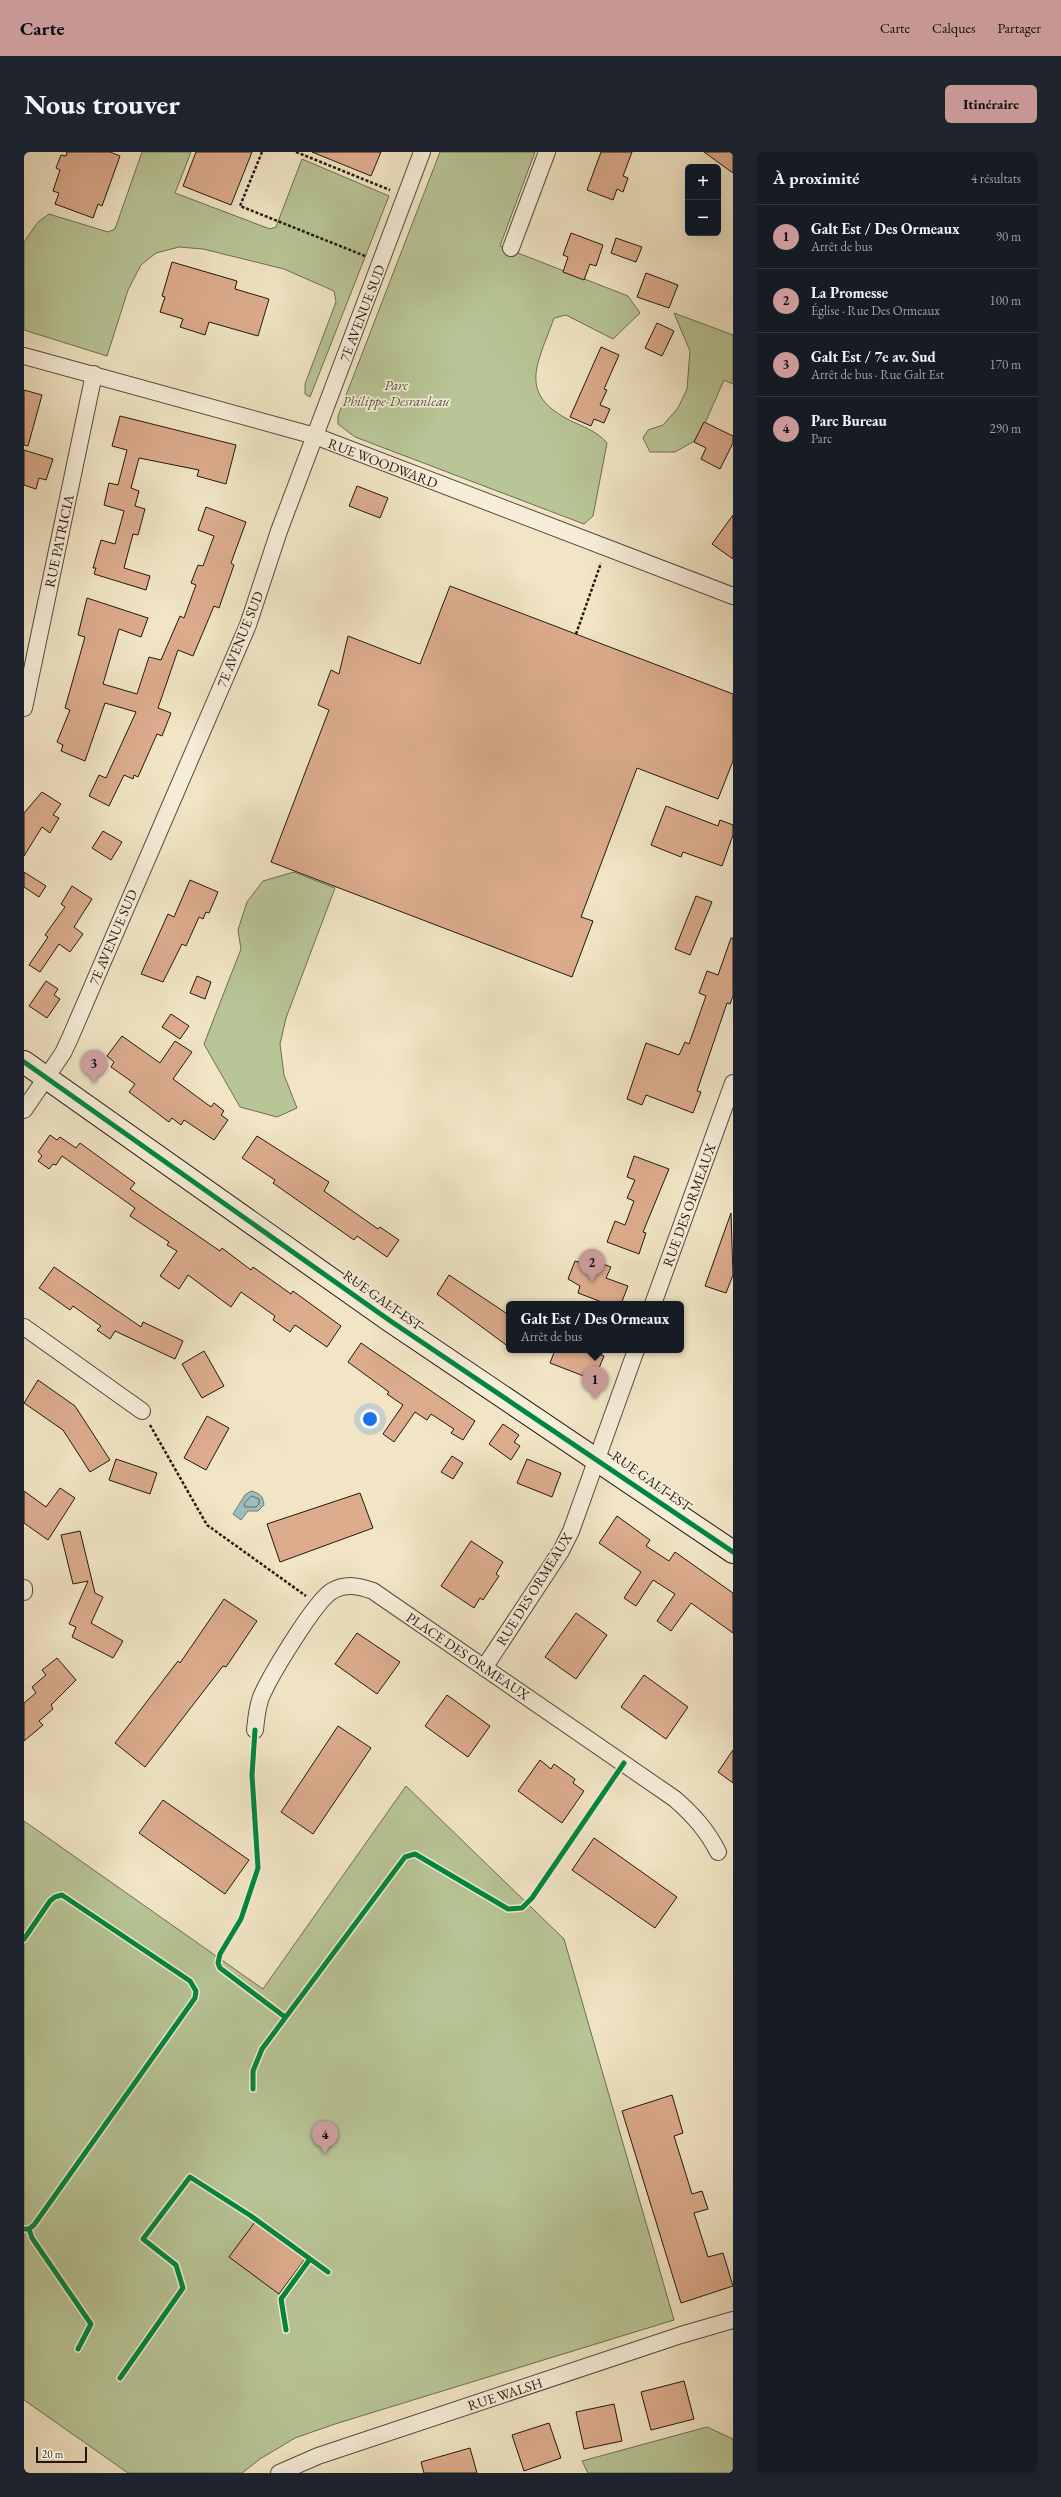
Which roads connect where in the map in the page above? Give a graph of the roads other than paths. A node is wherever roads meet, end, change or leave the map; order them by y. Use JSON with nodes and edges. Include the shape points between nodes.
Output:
{"nodes":[{"id":1,"x":422,"y":152,"type":"edge"},
{"id":2,"x":547,"y":152,"type":"edge"},
{"id":3,"x":511,"y":248,"type":"dead end"},
{"id":4,"x":24,"y":356,"type":"edge"},
{"id":5,"x":94,"y":374,"type":"junction"},
{"id":6,"x":315,"y":436,"type":"junction"},
{"id":7,"x":733,"y":596,"type":"edge"},
{"id":8,"x":24,"y":708,"type":"edge"},
{"id":9,"x":24,"y":1062,"type":"edge"},
{"id":10,"x":46,"y":1077,"type":"junction"},
{"id":11,"x":733,"y":1083,"type":"edge"},
{"id":12,"x":24,"y":1110,"type":"edge"},
{"id":13,"x":654,"y":1301,"type":"edge"},
{"id":14,"x":24,"y":1327,"type":"edge"},
{"id":15,"x":635,"y":1353,"type":"edge"},
{"id":16,"x":142,"y":1411,"type":"road end"},
{"id":17,"x":597,"y":1458,"type":"junction"},
{"id":18,"x":733,"y":1552,"type":"edge"},
{"id":19,"x":484,"y":1668,"type":"junction"},
{"id":20,"x":255,"y":1730,"type":"dead end"},
{"id":21,"x":718,"y":1852,"type":"dead end"},
{"id":22,"x":733,"y":2320,"type":"edge"},
{"id":23,"x":279,"y":2473,"type":"edge"}],
"edges":[{"from":1,"to":6,"type":"street","name":"7E AVENUE SUD"},
{"from":2,"to":3,"type":"street"},
{"from":4,"to":5,"type":"street","name":"RUE WOODWARD"},
{"from":5,"to":6,"type":"street","name":"RUE WOODWARD"},
{"from":5,"to":8,"type":"street","name":"RUE PATRICIA"},
{"from":6,"to":7,"type":"street","name":"RUE WOODWARD"},
{"from":6,"to":10,"type":"street","name":"7E AVENUE SUD","via":[[279,531],[243,638],[70,1038]]},
{"from":9,"to":10,"type":"main road","name":"RUE GALT EST"},
{"from":10,"to":12,"type":"street","name":"7E AVENUE SUD"},
{"from":10,"to":17,"type":"main road","name":"RUE GALT EST","via":[[389,1320]]},
{"from":11,"to":13,"type":"street","name":"RUE DES ORMEAUX"},
{"from":14,"to":16,"type":"street"},
{"from":15,"to":17,"type":"street","name":"RUE DES ORMEAUX"},
{"from":17,"to":18,"type":"main road","name":"RUE GALT EST"},
{"from":17,"to":19,"type":"street","name":"RUE DES ORMEAUX","via":[[561,1551]]},
{"from":19,"to":20,"type":"street","name":"PLACE DES ORMEAUX","via":[[373,1591],[348,1585],[333,1591],[318,1604],[261,1697]]},
{"from":19,"to":21,"type":"street","name":"PLACE DES ORMEAUX","via":[[675,1800],[693,1815],[708,1833]]},
{"from":22,"to":23,"type":"street","name":"RUE WALSH","via":[[326,2453]]}]}
